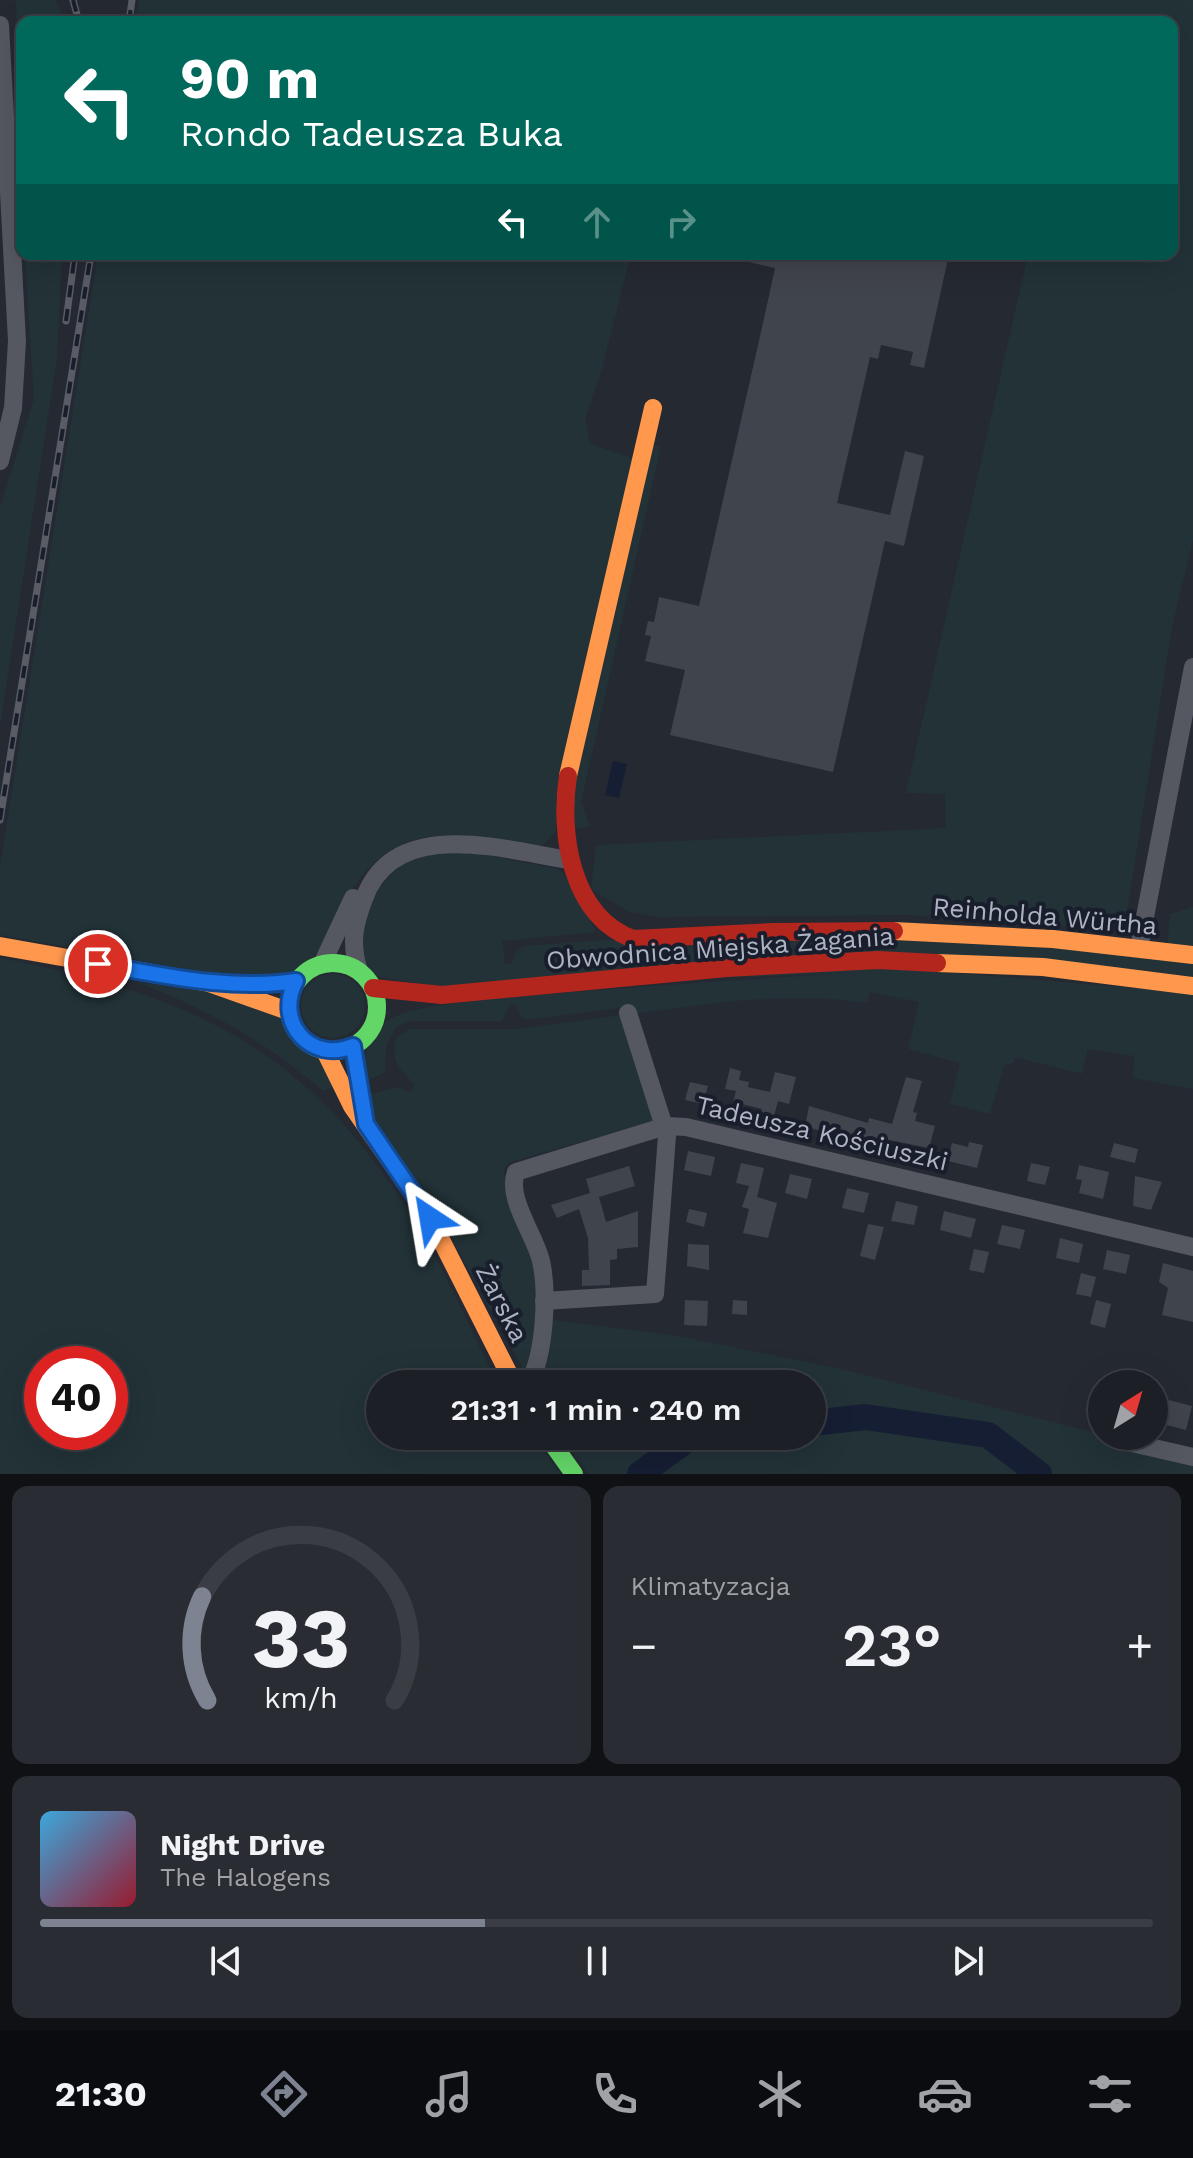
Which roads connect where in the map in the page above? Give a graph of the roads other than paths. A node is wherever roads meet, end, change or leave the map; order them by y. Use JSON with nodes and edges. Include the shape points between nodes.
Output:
{"nodes":[{"id":1,"x":0,"y":25,"type":"edge"},
{"id":2,"x":653,"y":408,"type":"dead end"},
{"id":3,"x":0,"y":461,"type":"edge"},
{"id":4,"x":1193,"y":667,"type":"edge"},
{"id":5,"x":569,"y":860,"type":"junction"},
{"id":6,"x":369,"y":882,"type":"junction"},
{"id":7,"x":0,"y":946,"type":"edge"},
{"id":8,"x":1139,"y":948,"type":"junction"},
{"id":9,"x":1193,"y":955,"type":"edge"},
{"id":10,"x":322,"y":964,"type":"junction"},
{"id":11,"x":359,"y":971,"type":"junction"},
{"id":12,"x":296,"y":981,"type":"junction"},
{"id":13,"x":209,"y":983,"type":"junction"},
{"id":14,"x":1193,"y":986,"type":"edge"},
{"id":15,"x":373,"y":988,"type":"junction"},
{"id":16,"x":442,"y":995,"type":"junction"},
{"id":17,"x":288,"y":1011,"type":"junction"},
{"id":18,"x":628,"y":1013,"type":"dead end"},
{"id":19,"x":375,"y":1021,"type":"junction"},
{"id":20,"x":353,"y":1046,"type":"junction"},
{"id":21,"x":325,"y":1051,"type":"junction"},
{"id":22,"x":366,"y":1124,"type":"junction"},
{"id":23,"x":666,"y":1126,"type":"junction"},
{"id":24,"x":1193,"y":1247,"type":"edge"},
{"id":25,"x":544,"y":1301,"type":"junction"},
{"id":26,"x":507,"y":1370,"type":"edge"},
{"id":27,"x":534,"y":1370,"type":"edge"},
{"id":28,"x":557,"y":1450,"type":"edge"},
{"id":29,"x":1162,"y":1450,"type":"edge"},
{"id":30,"x":1193,"y":1457,"type":"edge"},
{"id":31,"x":572,"y":1472,"type":"edge"}],
"edges":[{"from":1,"to":3,"type":"street","via":[[17,341],[13,408]]},
{"from":2,"to":5,"type":"street","name":"Reinholda Würtha","via":[[570,759],[564,811]]},
{"from":4,"to":8,"type":"street"},
{"from":5,"to":6,"type":"street","via":[[474,844],[429,845],[396,858]]},
{"from":5,"to":8,"type":"street","name":"Reinholda Würtha","via":[[597,919],[610,931],[633,939],[953,931]]},
{"from":6,"to":10,"type":"street","via":[[354,897]]},
{"from":6,"to":11,"type":"street","via":[[352,940]]},
{"from":7,"to":13,"type":"street"},
{"from":8,"to":9,"type":"street","name":"Reinholda Würtha"},
{"from":10,"to":11,"type":"street","via":[[341,963]]},
{"from":10,"to":12,"type":"street"},
{"from":11,"to":15,"type":"street"},
{"from":12,"to":13,"type":"street"},
{"from":12,"to":17,"type":"street"},
{"from":13,"to":17,"type":"street"},
{"from":14,"to":16,"type":"street","name":"Obwodnica Miejska Żagania","via":[[1043,967],[878,960],[726,968]]},
{"from":15,"to":16,"type":"street","name":"Obwodnica Miejska Żagania"},
{"from":15,"to":19,"type":"street"},
{"from":16,"to":19,"type":"street","name":"Obwodnica Miejska Żagania"},
{"from":17,"to":21,"type":"street","via":[[297,1033]]},
{"from":18,"to":23,"type":"street"},
{"from":19,"to":20,"type":"street"},
{"from":20,"to":21,"type":"street"},
{"from":20,"to":22,"type":"street","name":"Żarska"},
{"from":21,"to":22,"type":"street","name":"Żarska"},
{"from":22,"to":26,"type":"street","name":"Żarska","via":[[420,1202]]},
{"from":23,"to":24,"type":"street","name":"Tadeusza Kościuszki"},
{"from":23,"to":25,"type":"street","via":[[655,1294]]},
{"from":23,"to":25,"type":"street","name":"Tadeusza Kościuszki","via":[[516,1172],[515,1193],[541,1260]]},
{"from":25,"to":27,"type":"street","name":"Tadeusza Kościuszki"},
{"from":28,"to":31,"type":"street"},
{"from":29,"to":30,"type":"street"}]}
